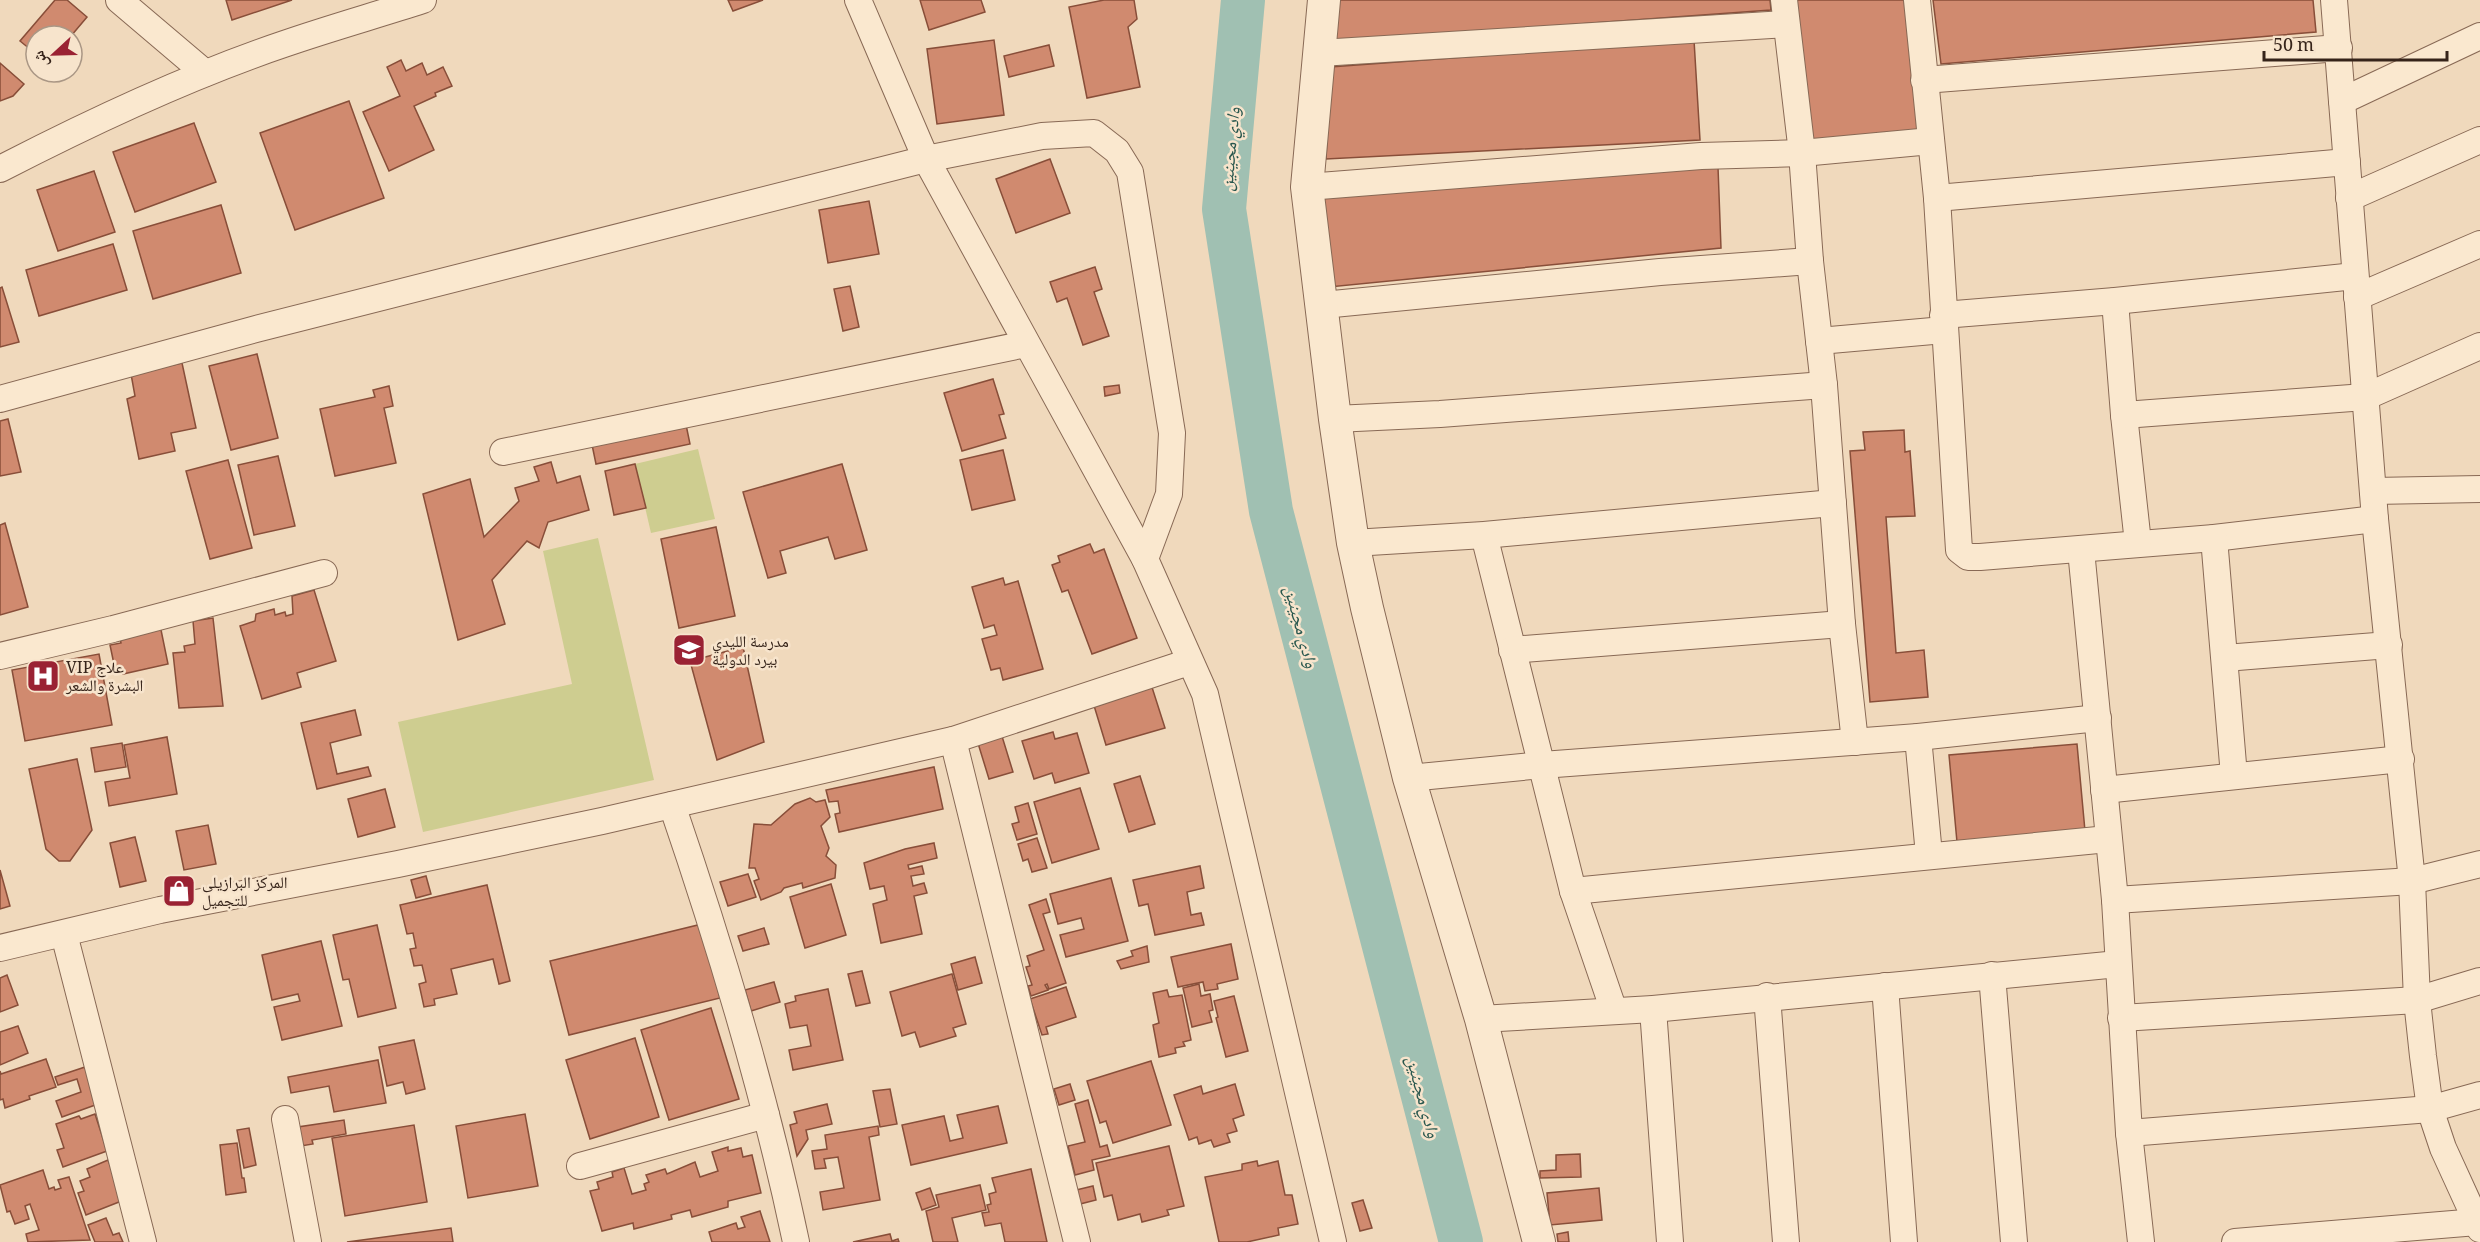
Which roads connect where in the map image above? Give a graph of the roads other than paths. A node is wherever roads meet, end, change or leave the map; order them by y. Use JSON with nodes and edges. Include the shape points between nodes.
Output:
{"nodes":[{"id":1,"x":119,"y":0,"type":"edge"},
{"id":2,"x":423,"y":0,"type":"edge"},
{"id":3,"x":858,"y":0,"type":"edge"},
{"id":4,"x":1324,"y":0,"type":"edge"},
{"id":5,"x":1917,"y":0,"type":"edge"},
{"id":6,"x":2334,"y":0,"type":"edge"},
{"id":7,"x":1785,"y":12,"type":"edge"},
{"id":8,"x":2480,"y":36,"type":"edge"},
{"id":9,"x":2339,"y":48,"type":"junction"},
{"id":10,"x":1320,"y":54,"type":"junction"},
{"id":11,"x":205,"y":73,"type":"junction"},
{"id":12,"x":1924,"y":80,"type":"junction"},
{"id":13,"x":2342,"y":101,"type":"junction"},
{"id":14,"x":2480,"y":140,"type":"edge"},
{"id":15,"x":1931,"y":141,"type":"junction"},
{"id":16,"x":1802,"y":153,"type":"junction"},
{"id":17,"x":926,"y":159,"type":"junction"},
{"id":18,"x":2347,"y":162,"type":"junction"},
{"id":19,"x":0,"y":169,"type":"edge"},
{"id":20,"x":1307,"y":187,"type":"junction"},
{"id":21,"x":1937,"y":198,"type":"junction"},
{"id":22,"x":2349,"y":198,"type":"junction"},
{"id":23,"x":2480,"y":244,"type":"edge"},
{"id":24,"x":1810,"y":261,"type":"junction"},
{"id":25,"x":2356,"y":287,"type":"junction"},
{"id":26,"x":2115,"y":301,"type":"junction"},
{"id":27,"x":1323,"y":305,"type":"junction"},
{"id":28,"x":1944,"y":322,"type":"junction"},
{"id":29,"x":1819,"y":341,"type":"junction"},
{"id":30,"x":1026,"y":344,"type":"junction"},
{"id":31,"x":2480,"y":345,"type":"edge"},
{"id":32,"x":1824,"y":385,"type":"junction"},
{"id":33,"x":2365,"y":397,"type":"junction"},
{"id":34,"x":0,"y":399,"type":"edge"},
{"id":35,"x":2124,"y":415,"type":"junction"},
{"id":36,"x":1335,"y":419,"type":"junction"},
{"id":37,"x":503,"y":452,"type":"dead end"},
{"id":38,"x":2480,"y":489,"type":"edge"},
{"id":39,"x":2373,"y":491,"type":"junction"},
{"id":40,"x":1833,"y":503,"type":"junction"},
{"id":41,"x":2375,"y":519,"type":"junction"},
{"id":42,"x":1484,"y":535,"type":"junction"},
{"id":43,"x":2214,"y":538,"type":"junction"},
{"id":44,"x":1353,"y":543,"type":"junction"},
{"id":45,"x":2138,"y":543,"type":"junction"},
{"id":46,"x":2081,"y":550,"type":"junction"},
{"id":47,"x":1145,"y":559,"type":"junction"},
{"id":48,"x":324,"y":573,"type":"dead end"},
{"id":49,"x":1842,"y":624,"type":"junction"},
{"id":50,"x":2389,"y":645,"type":"junction"},
{"id":51,"x":1512,"y":650,"type":"junction"},
{"id":52,"x":0,"y":656,"type":"edge"},
{"id":53,"x":2225,"y":658,"type":"junction"},
{"id":54,"x":1189,"y":662,"type":"junction"},
{"id":55,"x":2098,"y":718,"type":"junction"},
{"id":56,"x":1918,"y":737,"type":"junction"},
{"id":57,"x":953,"y":740,"type":"junction"},
{"id":58,"x":1855,"y":742,"type":"junction"},
{"id":59,"x":2401,"y":759,"type":"junction"},
{"id":60,"x":1542,"y":765,"type":"junction"},
{"id":61,"x":2234,"y":776,"type":"junction"},
{"id":62,"x":1409,"y":778,"type":"junction"},
{"id":63,"x":2104,"y":790,"type":"junction"},
{"id":64,"x":672,"y":805,"type":"junction"},
{"id":65,"x":2109,"y":839,"type":"junction"},
{"id":66,"x":1929,"y":855,"type":"junction"},
{"id":67,"x":2480,"y":864,"type":"edge"},
{"id":68,"x":2412,"y":881,"type":"junction"},
{"id":69,"x":1573,"y":891,"type":"junction"},
{"id":70,"x":2115,"y":900,"type":"junction"},
{"id":71,"x":64,"y":934,"type":"junction"},
{"id":72,"x":0,"y":948,"type":"edge"},
{"id":73,"x":2118,"y":964,"type":"junction"},
{"id":74,"x":1992,"y":975,"type":"junction"},
{"id":75,"x":2480,"y":981,"type":"edge"},
{"id":76,"x":1885,"y":986,"type":"junction"},
{"id":77,"x":1767,"y":996,"type":"junction"},
{"id":78,"x":2417,"y":999,"type":"junction"},
{"id":79,"x":1653,"y":1009,"type":"junction"},
{"id":80,"x":1614,"y":1011,"type":"junction"},
{"id":81,"x":2121,"y":1018,"type":"junction"},
{"id":82,"x":1482,"y":1019,"type":"junction"},
{"id":83,"x":2480,"y":1095,"type":"edge"},
{"id":84,"x":2430,"y":1109,"type":"junction"},
{"id":85,"x":766,"y":1115,"type":"junction"},
{"id":86,"x":285,"y":1119,"type":"dead end"},
{"id":87,"x":2129,"y":1133,"type":"junction"},
{"id":88,"x":580,"y":1166,"type":"dead end"},
{"id":89,"x":2477,"y":1216,"type":"edge"},
{"id":90,"x":143,"y":1242,"type":"edge"},
{"id":91,"x":308,"y":1242,"type":"edge"},
{"id":92,"x":796,"y":1242,"type":"edge"},
{"id":93,"x":1077,"y":1242,"type":"edge"},
{"id":94,"x":1333,"y":1242,"type":"edge"},
{"id":95,"x":1539,"y":1242,"type":"edge"},
{"id":96,"x":1670,"y":1242,"type":"edge"},
{"id":97,"x":1786,"y":1242,"type":"edge"},
{"id":98,"x":1904,"y":1242,"type":"edge"},
{"id":99,"x":2014,"y":1242,"type":"edge"},
{"id":100,"x":2141,"y":1242,"type":"edge"},
{"id":101,"x":2235,"y":1242,"type":"edge"}],
"edges":[{"from":1,"to":11,"type":"street"},
{"from":2,"to":11,"type":"street"},
{"from":3,"to":17,"type":"street"},
{"from":4,"to":10,"type":"street"},
{"from":5,"to":12,"type":"street"},
{"from":6,"to":9,"type":"street"},
{"from":7,"to":10,"type":"street"},
{"from":7,"to":16,"type":"street"},
{"from":8,"to":13,"type":"street"},
{"from":9,"to":12,"type":"street"},
{"from":9,"to":13,"type":"street"},
{"from":10,"to":20,"type":"street"},
{"from":11,"to":19,"type":"street"},
{"from":12,"to":15,"type":"street"},
{"from":13,"to":18,"type":"street"},
{"from":14,"to":22,"type":"street"},
{"from":15,"to":16,"type":"street"},
{"from":15,"to":21,"type":"street"},
{"from":16,"to":20,"type":"street","via":[[1701,156]]},
{"from":16,"to":24,"type":"street"},
{"from":17,"to":30,"type":"street"},
{"from":17,"to":34,"type":"street","via":[[268,326]]},
{"from":17,"to":47,"type":"street","via":[[1042,136],[1094,133],[1117,151],[1130,172],[1172,433],[1168,494]]},
{"from":18,"to":21,"type":"street"},
{"from":18,"to":22,"type":"street"},
{"from":20,"to":27,"type":"street"},
{"from":21,"to":28,"type":"street"},
{"from":22,"to":25,"type":"street"},
{"from":23,"to":25,"type":"street"},
{"from":24,"to":27,"type":"street"},
{"from":24,"to":29,"type":"street"},
{"from":25,"to":26,"type":"street"},
{"from":25,"to":33,"type":"street"},
{"from":26,"to":28,"type":"street"},
{"from":26,"to":35,"type":"street"},
{"from":27,"to":36,"type":"street"},
{"from":28,"to":29,"type":"street"},
{"from":28,"to":46,"type":"street","via":[[1959,550],[1968,557]]},
{"from":29,"to":32,"type":"street"},
{"from":30,"to":37,"type":"street"},
{"from":30,"to":47,"type":"street"},
{"from":31,"to":33,"type":"street"},
{"from":32,"to":36,"type":"street"},
{"from":32,"to":40,"type":"street"},
{"from":33,"to":35,"type":"street"},
{"from":33,"to":39,"type":"street"},
{"from":35,"to":45,"type":"street"},
{"from":36,"to":44,"type":"street"},
{"from":38,"to":39,"type":"street"},
{"from":39,"to":41,"type":"street"},
{"from":40,"to":42,"type":"street"},
{"from":40,"to":49,"type":"street"},
{"from":41,"to":43,"type":"street"},
{"from":41,"to":50,"type":"street"},
{"from":42,"to":44,"type":"street"},
{"from":42,"to":51,"type":"street"},
{"from":43,"to":45,"type":"street"},
{"from":43,"to":53,"type":"street"},
{"from":44,"to":62,"type":"street"},
{"from":45,"to":46,"type":"street"},
{"from":46,"to":55,"type":"street"},
{"from":47,"to":54,"type":"street"},
{"from":48,"to":52,"type":"street"},
{"from":49,"to":51,"type":"street"},
{"from":49,"to":58,"type":"street"},
{"from":50,"to":53,"type":"street"},
{"from":50,"to":59,"type":"street"},
{"from":51,"to":60,"type":"street"},
{"from":53,"to":61,"type":"street"},
{"from":54,"to":57,"type":"street"},
{"from":54,"to":94,"type":"street","via":[[1204,694]]},
{"from":55,"to":56,"type":"street"},
{"from":55,"to":63,"type":"street"},
{"from":56,"to":58,"type":"street"},
{"from":56,"to":66,"type":"street"},
{"from":57,"to":64,"type":"street"},
{"from":57,"to":93,"type":"street"},
{"from":58,"to":60,"type":"street"},
{"from":59,"to":61,"type":"street"},
{"from":59,"to":68,"type":"street"},
{"from":60,"to":62,"type":"street"},
{"from":60,"to":69,"type":"street"},
{"from":61,"to":63,"type":"street"},
{"from":62,"to":82,"type":"street"},
{"from":63,"to":65,"type":"street"},
{"from":64,"to":71,"type":"street","via":[[160,910]]},
{"from":64,"to":85,"type":"street","via":[[700,887]]},
{"from":65,"to":66,"type":"street"},
{"from":65,"to":70,"type":"street"},
{"from":66,"to":69,"type":"street"},
{"from":67,"to":68,"type":"street"},
{"from":68,"to":70,"type":"street"},
{"from":68,"to":78,"type":"street"},
{"from":69,"to":80,"type":"street"},
{"from":70,"to":73,"type":"street"},
{"from":71,"to":72,"type":"street"},
{"from":71,"to":90,"type":"street"},
{"from":73,"to":74,"type":"street"},
{"from":73,"to":81,"type":"street"},
{"from":74,"to":76,"type":"street"},
{"from":74,"to":99,"type":"street"},
{"from":75,"to":78,"type":"street"},
{"from":76,"to":77,"type":"street"},
{"from":76,"to":98,"type":"street"},
{"from":77,"to":79,"type":"street"},
{"from":77,"to":97,"type":"street"},
{"from":78,"to":81,"type":"street"},
{"from":78,"to":84,"type":"street"},
{"from":79,"to":80,"type":"street"},
{"from":79,"to":96,"type":"street"},
{"from":80,"to":82,"type":"street"},
{"from":81,"to":87,"type":"street"},
{"from":82,"to":95,"type":"street"},
{"from":83,"to":84,"type":"street"},
{"from":84,"to":87,"type":"street"},
{"from":84,"to":89,"type":"street","via":[[2443,1148]]},
{"from":85,"to":88,"type":"street"},
{"from":85,"to":92,"type":"street"},
{"from":86,"to":91,"type":"street"},
{"from":87,"to":100,"type":"street"},
{"from":89,"to":101,"type":"street"}]}
